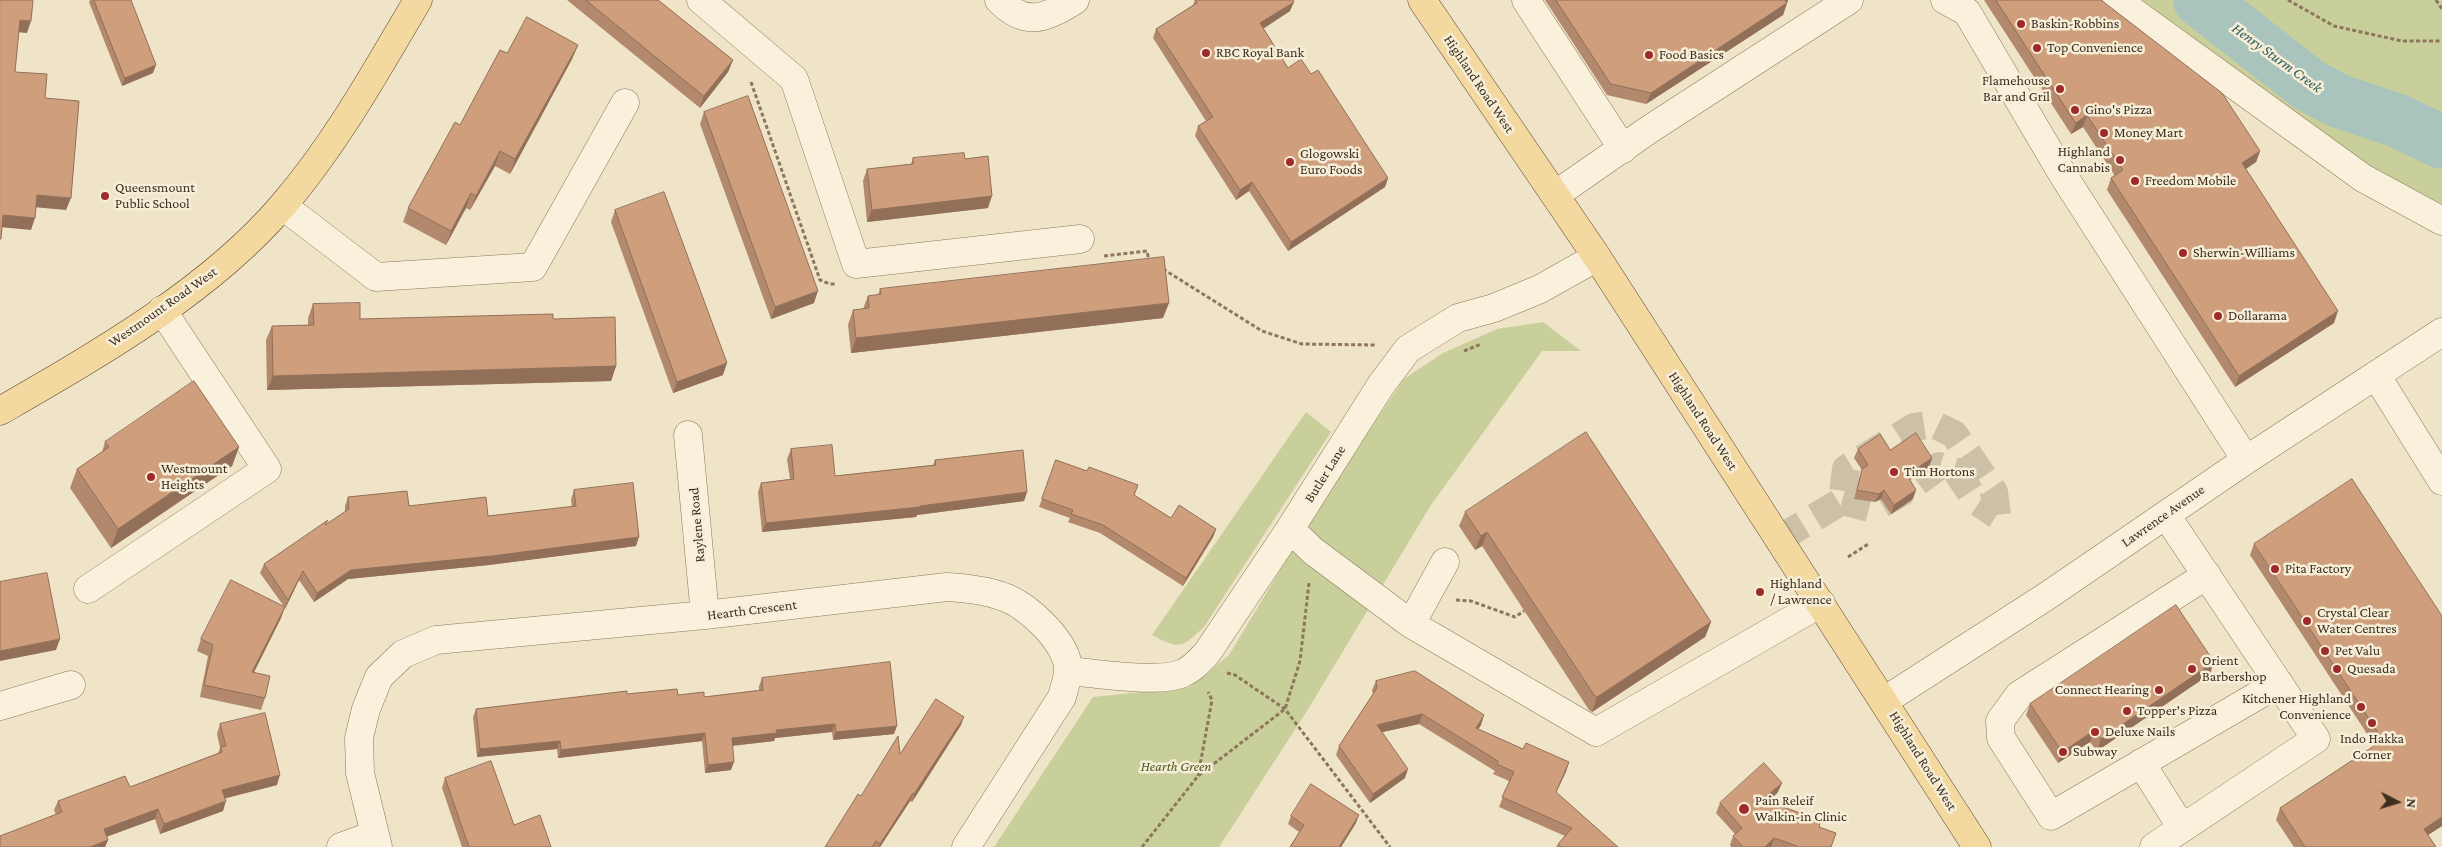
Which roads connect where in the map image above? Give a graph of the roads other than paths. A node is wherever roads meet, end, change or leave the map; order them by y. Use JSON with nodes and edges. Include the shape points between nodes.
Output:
{"nodes":[{"id":1,"x":418,"y":0,"type":"edge"},
{"id":2,"x":701,"y":0,"type":"edge"},
{"id":3,"x":999,"y":0,"type":"edge"},
{"id":4,"x":1075,"y":0,"type":"edge"},
{"id":5,"x":1422,"y":0,"type":"edge"},
{"id":6,"x":1526,"y":0,"type":"edge"},
{"id":7,"x":1849,"y":0,"type":"edge"},
{"id":8,"x":1945,"y":0,"type":"edge"},
{"id":9,"x":2117,"y":0,"type":"edge"},
{"id":10,"x":626,"y":103,"type":"dead end"},
{"id":11,"x":1623,"y":148,"type":"junction"},
{"id":12,"x":1555,"y":196,"type":"junction"},
{"id":13,"x":282,"y":206,"type":"junction"},
{"id":14,"x":2442,"y":221,"type":"edge"},
{"id":15,"x":1089,"y":248,"type":"road end"},
{"id":16,"x":1597,"y":258,"type":"junction"},
{"id":17,"x":162,"y":310,"type":"junction"},
{"id":18,"x":2442,"y":332,"type":"edge"},
{"id":19,"x":2376,"y":375,"type":"junction"},
{"id":20,"x":0,"y":411,"type":"edge"},
{"id":21,"x":688,"y":435,"type":"dead end"},
{"id":22,"x":2246,"y":460,"type":"junction"},
{"id":23,"x":2442,"y":481,"type":"edge"},
{"id":24,"x":2166,"y":515,"type":"junction"},
{"id":25,"x":1290,"y":529,"type":"junction"},
{"id":26,"x":1445,"y":562,"type":"dead end"},
{"id":27,"x":2207,"y":575,"type":"junction"},
{"id":28,"x":88,"y":589,"type":"dead end"},
{"id":29,"x":1820,"y":603,"type":"junction"},
{"id":30,"x":705,"y":615,"type":"junction"},
{"id":31,"x":1411,"y":624,"type":"junction"},
{"id":32,"x":1068,"y":670,"type":"junction"},
{"id":33,"x":2279,"y":683,"type":"junction"},
{"id":34,"x":71,"y":685,"type":"dead end"},
{"id":35,"x":1,"y":699,"type":"edge"},
{"id":36,"x":1884,"y":700,"type":"junction"},
{"id":37,"x":2141,"y":763,"type":"junction"},
{"id":38,"x":2182,"y":828,"type":"junction"},
{"id":39,"x":376,"y":841,"type":"edge"},
{"id":40,"x":341,"y":847,"type":"edge"},
{"id":41,"x":966,"y":847,"type":"edge"},
{"id":42,"x":1977,"y":847,"type":"edge"},
{"id":43,"x":2154,"y":847,"type":"edge"}],
"edges":[{"from":1,"to":13,"type":"main road","name":"Westmount Road West","via":[[343,127]]},
{"from":2,"to":15,"type":"street","via":[[794,79],[856,264]]},
{"from":3,"to":4,"type":"street","via":[[1011,13],[1033,19],[1062,9]]},
{"from":5,"to":12,"type":"main road","name":"Highland Road West"},
{"from":6,"to":11,"type":"street"},
{"from":7,"to":11,"type":"street"},
{"from":8,"to":22,"type":"street","via":[[1967,12],[2064,175]]},
{"from":9,"to":14,"type":"street","via":[[2363,178]]},
{"from":10,"to":13,"type":"street","via":[[533,267],[376,277]]},
{"from":11,"to":12,"type":"street"},
{"from":12,"to":16,"type":"main road","name":"Highland Road West"},
{"from":13,"to":17,"type":"main road","name":"Westmount Road West","via":[[212,275]]},
{"from":16,"to":25,"type":"street","name":"Butler Lane","via":[[1540,289],[1494,308],[1458,318],[1408,348]]},
{"from":16,"to":29,"type":"main road","name":"Highland Road West"},
{"from":17,"to":20,"type":"main road","name":"Westmount Road West","via":[[94,357]]},
{"from":17,"to":28,"type":"street","via":[[267,469]]},
{"from":18,"to":19,"type":"street","name":"Lawrence Avenue"},
{"from":19,"to":22,"type":"street","name":"Lawrence Avenue"},
{"from":19,"to":23,"type":"street"},
{"from":21,"to":30,"type":"street","name":"Raylene Road"},
{"from":22,"to":24,"type":"street","name":"Lawrence Avenue"},
{"from":24,"to":27,"type":"street"},
{"from":24,"to":36,"type":"street","name":"Lawrence Avenue"},
{"from":25,"to":31,"type":"street","via":[[1313,551]]},
{"from":25,"to":32,"type":"street","name":"Butler Lane","via":[[1207,653],[1183,673],[1159,678]]},
{"from":26,"to":31,"type":"street"},
{"from":27,"to":33,"type":"street"},
{"from":27,"to":37,"type":"street","via":[[2018,695],[2000,722],[2001,738],[2051,816]]},
{"from":29,"to":31,"type":"street","via":[[1596,732]]},
{"from":29,"to":36,"type":"main road","name":"Highland Road West"},
{"from":30,"to":32,"type":"street","name":"Hearth Crescent","via":[[947,587],[974,588],[1006,598],[1030,613],[1061,647]]},
{"from":30,"to":39,"type":"street","name":"Hearth Crescent","via":[[436,640],[403,654],[379,677],[358,738],[360,773]]},
{"from":32,"to":41,"type":"street","name":"Hearth Crescent","via":[[1062,697]]},
{"from":33,"to":37,"type":"street"},
{"from":33,"to":38,"type":"street","via":[[2316,739]]},
{"from":34,"to":35,"type":"street"},
{"from":36,"to":42,"type":"main road","name":"Highland Road West"},
{"from":37,"to":38,"type":"street"},
{"from":38,"to":43,"type":"street"},
{"from":39,"to":40,"type":"street"}]}
